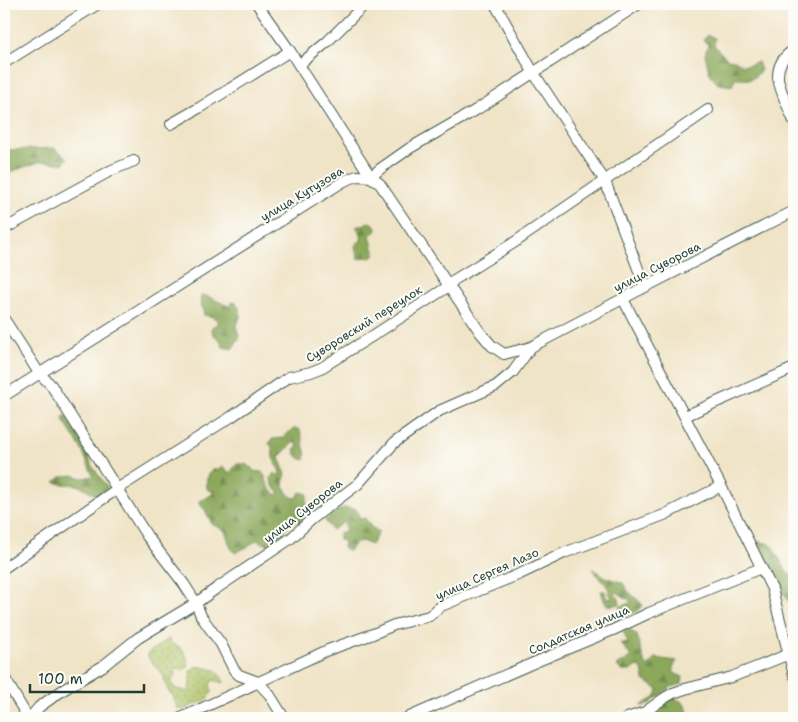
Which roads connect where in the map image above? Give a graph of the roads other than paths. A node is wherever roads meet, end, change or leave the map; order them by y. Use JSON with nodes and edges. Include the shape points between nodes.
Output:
{"nodes":[{"id":1,"x":98,"y":4,"type":"edge"},
{"id":2,"x":257,"y":4,"type":"edge"},
{"id":3,"x":365,"y":4,"type":"edge"},
{"id":4,"x":496,"y":4,"type":"edge"},
{"id":5,"x":638,"y":4,"type":"edge"},
{"id":6,"x":290,"y":51,"type":"junction"},
{"id":7,"x":790,"y":52,"type":"edge"},
{"id":8,"x":4,"y":63,"type":"edge"},
{"id":9,"x":298,"y":65,"type":"junction"},
{"id":10,"x":533,"y":72,"type":"junction"},
{"id":11,"x":708,"y":110,"type":"dead end"},
{"id":12,"x":794,"y":121,"type":"edge"},
{"id":13,"x":170,"y":124,"type":"dead end"},
{"id":14,"x":134,"y":161,"type":"dead end"},
{"id":15,"x":371,"y":178,"type":"junction"},
{"id":16,"x":605,"y":181,"type":"junction"},
{"id":17,"x":794,"y":211,"type":"edge"},
{"id":18,"x":4,"y":229,"type":"edge"},
{"id":19,"x":449,"y":286,"type":"junction"},
{"id":20,"x":645,"y":287,"type":"junction"},
{"id":21,"x":623,"y":299,"type":"junction"},
{"id":22,"x":4,"y":319,"type":"edge"},
{"id":23,"x":531,"y":347,"type":"junction"},
{"id":24,"x":794,"y":368,"type":"edge"},
{"id":25,"x":40,"y":373,"type":"junction"},
{"id":26,"x":4,"y":396,"type":"edge"},
{"id":27,"x":685,"y":416,"type":"junction"},
{"id":28,"x":721,"y":486,"type":"junction"},
{"id":29,"x":117,"y":489,"type":"junction"},
{"id":30,"x":4,"y":568,"type":"edge"},
{"id":31,"x":761,"y":568,"type":"junction"},
{"id":32,"x":196,"y":603,"type":"junction"},
{"id":33,"x":789,"y":654,"type":"junction"},
{"id":34,"x":794,"y":674,"type":"edge"},
{"id":35,"x":4,"y":677,"type":"edge"},
{"id":36,"x":258,"y":682,"type":"junction"},
{"id":37,"x":29,"y":718,"type":"edge"},
{"id":38,"x":181,"y":718,"type":"edge"},
{"id":39,"x":284,"y":718,"type":"edge"},
{"id":40,"x":407,"y":718,"type":"edge"},
{"id":41,"x":627,"y":718,"type":"edge"}],
"edges":[{"from":1,"to":8,"type":"street"},
{"from":2,"to":6,"type":"street"},
{"from":3,"to":9,"type":"street","via":[[327,42]]},
{"from":4,"to":10,"type":"street"},
{"from":5,"to":10,"type":"street"},
{"from":6,"to":9,"type":"street"},
{"from":6,"to":13,"type":"street"},
{"from":7,"to":12,"type":"street","via":[[780,64],[777,77]]},
{"from":9,"to":15,"type":"street"},
{"from":10,"to":15,"type":"street","via":[[410,148]]},
{"from":10,"to":16,"type":"street"},
{"from":11,"to":16,"type":"street","name":"Суворовский переулок"},
{"from":14,"to":18,"type":"street"},
{"from":15,"to":19,"type":"street","via":[[380,184]]},
{"from":15,"to":25,"type":"street","name":"улица Кутузова","via":[[357,176],[344,181]]},
{"from":16,"to":19,"type":"street","name":"Суворовский переулок"},
{"from":16,"to":20,"type":"street"},
{"from":17,"to":20,"type":"street","name":"улица Суворова"},
{"from":19,"to":23,"type":"street","name":"улица Суворова","via":[[492,346],[504,354]]},
{"from":19,"to":29,"type":"street","name":"Суворовский переулок","via":[[321,368],[289,377]]},
{"from":20,"to":21,"type":"street","name":"улица Суворова"},
{"from":21,"to":23,"type":"street","name":"улица Суворова"},
{"from":21,"to":27,"type":"street"},
{"from":22,"to":25,"type":"street"},
{"from":23,"to":32,"type":"street","name":"улица Суворова","via":[[513,372],[496,386],[440,411],[394,443],[358,484],[290,539]]},
{"from":24,"to":27,"type":"street"},
{"from":25,"to":26,"type":"street","name":"улица Кутузова"},
{"from":25,"to":29,"type":"street","via":[[51,385]]},
{"from":27,"to":28,"type":"street"},
{"from":28,"to":31,"type":"street"},
{"from":28,"to":36,"type":"street","name":"улица Сергея Лазо","via":[[664,515],[564,553],[441,606],[429,616],[394,625],[328,650]]},
{"from":29,"to":30,"type":"street","name":"Суворовский переулок"},
{"from":29,"to":32,"type":"street"},
{"from":31,"to":33,"type":"street","via":[[772,589]]},
{"from":31,"to":40,"type":"street","name":"Солдатская улица"},
{"from":32,"to":36,"type":"street","via":[[234,670]]},
{"from":32,"to":37,"type":"street","name":"улица Суворова","via":[[138,638],[103,666],[39,707]]},
{"from":33,"to":34,"type":"street"},
{"from":33,"to":41,"type":"street","via":[[732,677],[685,688],[645,712]]},
{"from":35,"to":37,"type":"street"},
{"from":36,"to":38,"type":"street","name":"улица Сергея Лазо"},
{"from":36,"to":39,"type":"street"}]}
